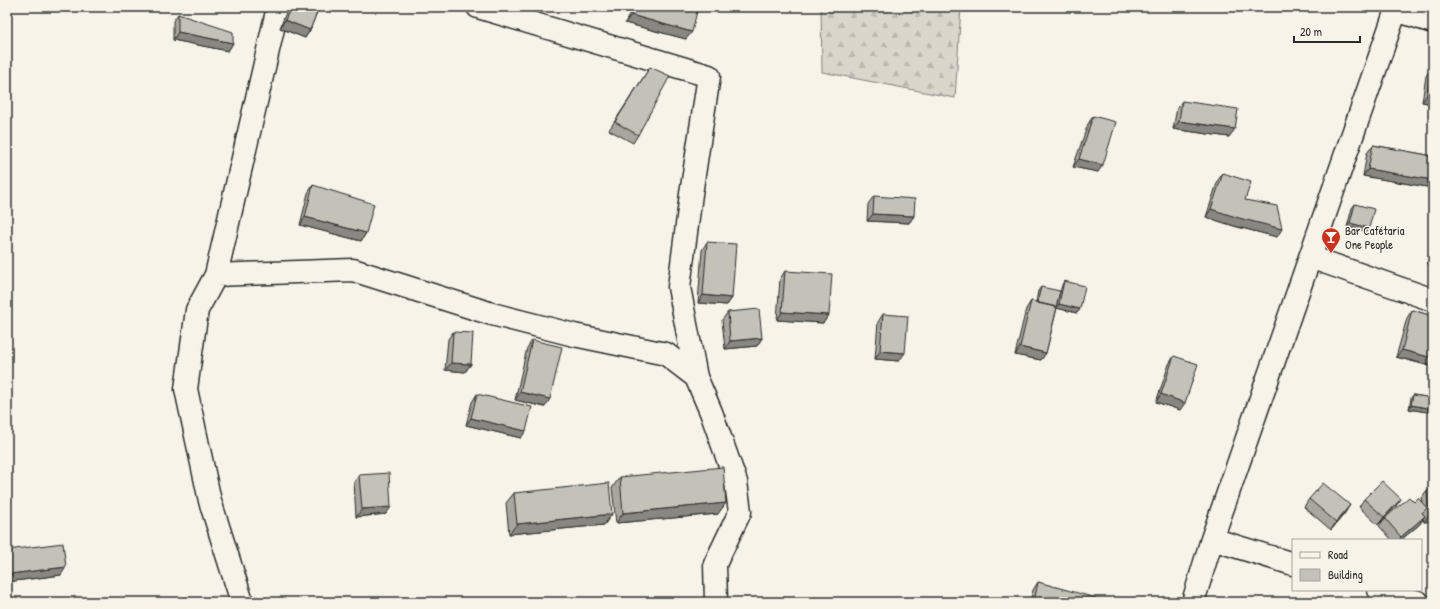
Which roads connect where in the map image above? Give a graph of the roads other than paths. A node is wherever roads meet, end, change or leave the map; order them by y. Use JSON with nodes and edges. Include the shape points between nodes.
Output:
{"nodes":[{"id":1,"x":278,"y":7,"type":"edge"},
{"id":2,"x":478,"y":7,"type":"edge"},
{"id":3,"x":1396,"y":9,"type":"edge"},
{"id":4,"x":1433,"y":22,"type":"edge"},
{"id":5,"x":1310,"y":257,"type":"junction"},
{"id":6,"x":216,"y":275,"type":"junction"},
{"id":7,"x":1433,"y":300,"type":"edge"},
{"id":8,"x":696,"y":377,"type":"junction"},
{"id":9,"x":1212,"y":539,"type":"junction"},
{"id":10,"x":1292,"y":564,"type":"edge"},
{"id":11,"x":1382,"y":591,"type":"edge"},
{"id":12,"x":242,"y":602,"type":"edge"},
{"id":13,"x":716,"y":602,"type":"edge"},
{"id":14,"x":1193,"y":602,"type":"edge"},
{"id":15,"x":1418,"y":602,"type":"edge"}],
"edges":[{"from":1,"to":6,"type":"street"},
{"from":2,"to":8,"type":"street","via":[[709,76],[680,287]]},
{"from":3,"to":4,"type":"street"},
{"from":3,"to":5,"type":"street"},
{"from":5,"to":7,"type":"street"},
{"from":5,"to":9,"type":"street"},
{"from":6,"to":8,"type":"street","via":[[353,270],[492,314],[574,335],[666,354]]},
{"from":6,"to":12,"type":"street","via":[[197,310],[186,389],[210,501]]},
{"from":8,"to":13,"type":"street","via":[[736,482],[740,512],[715,564]]},
{"from":9,"to":10,"type":"street"},
{"from":9,"to":14,"type":"street"},
{"from":11,"to":15,"type":"street"}]}
